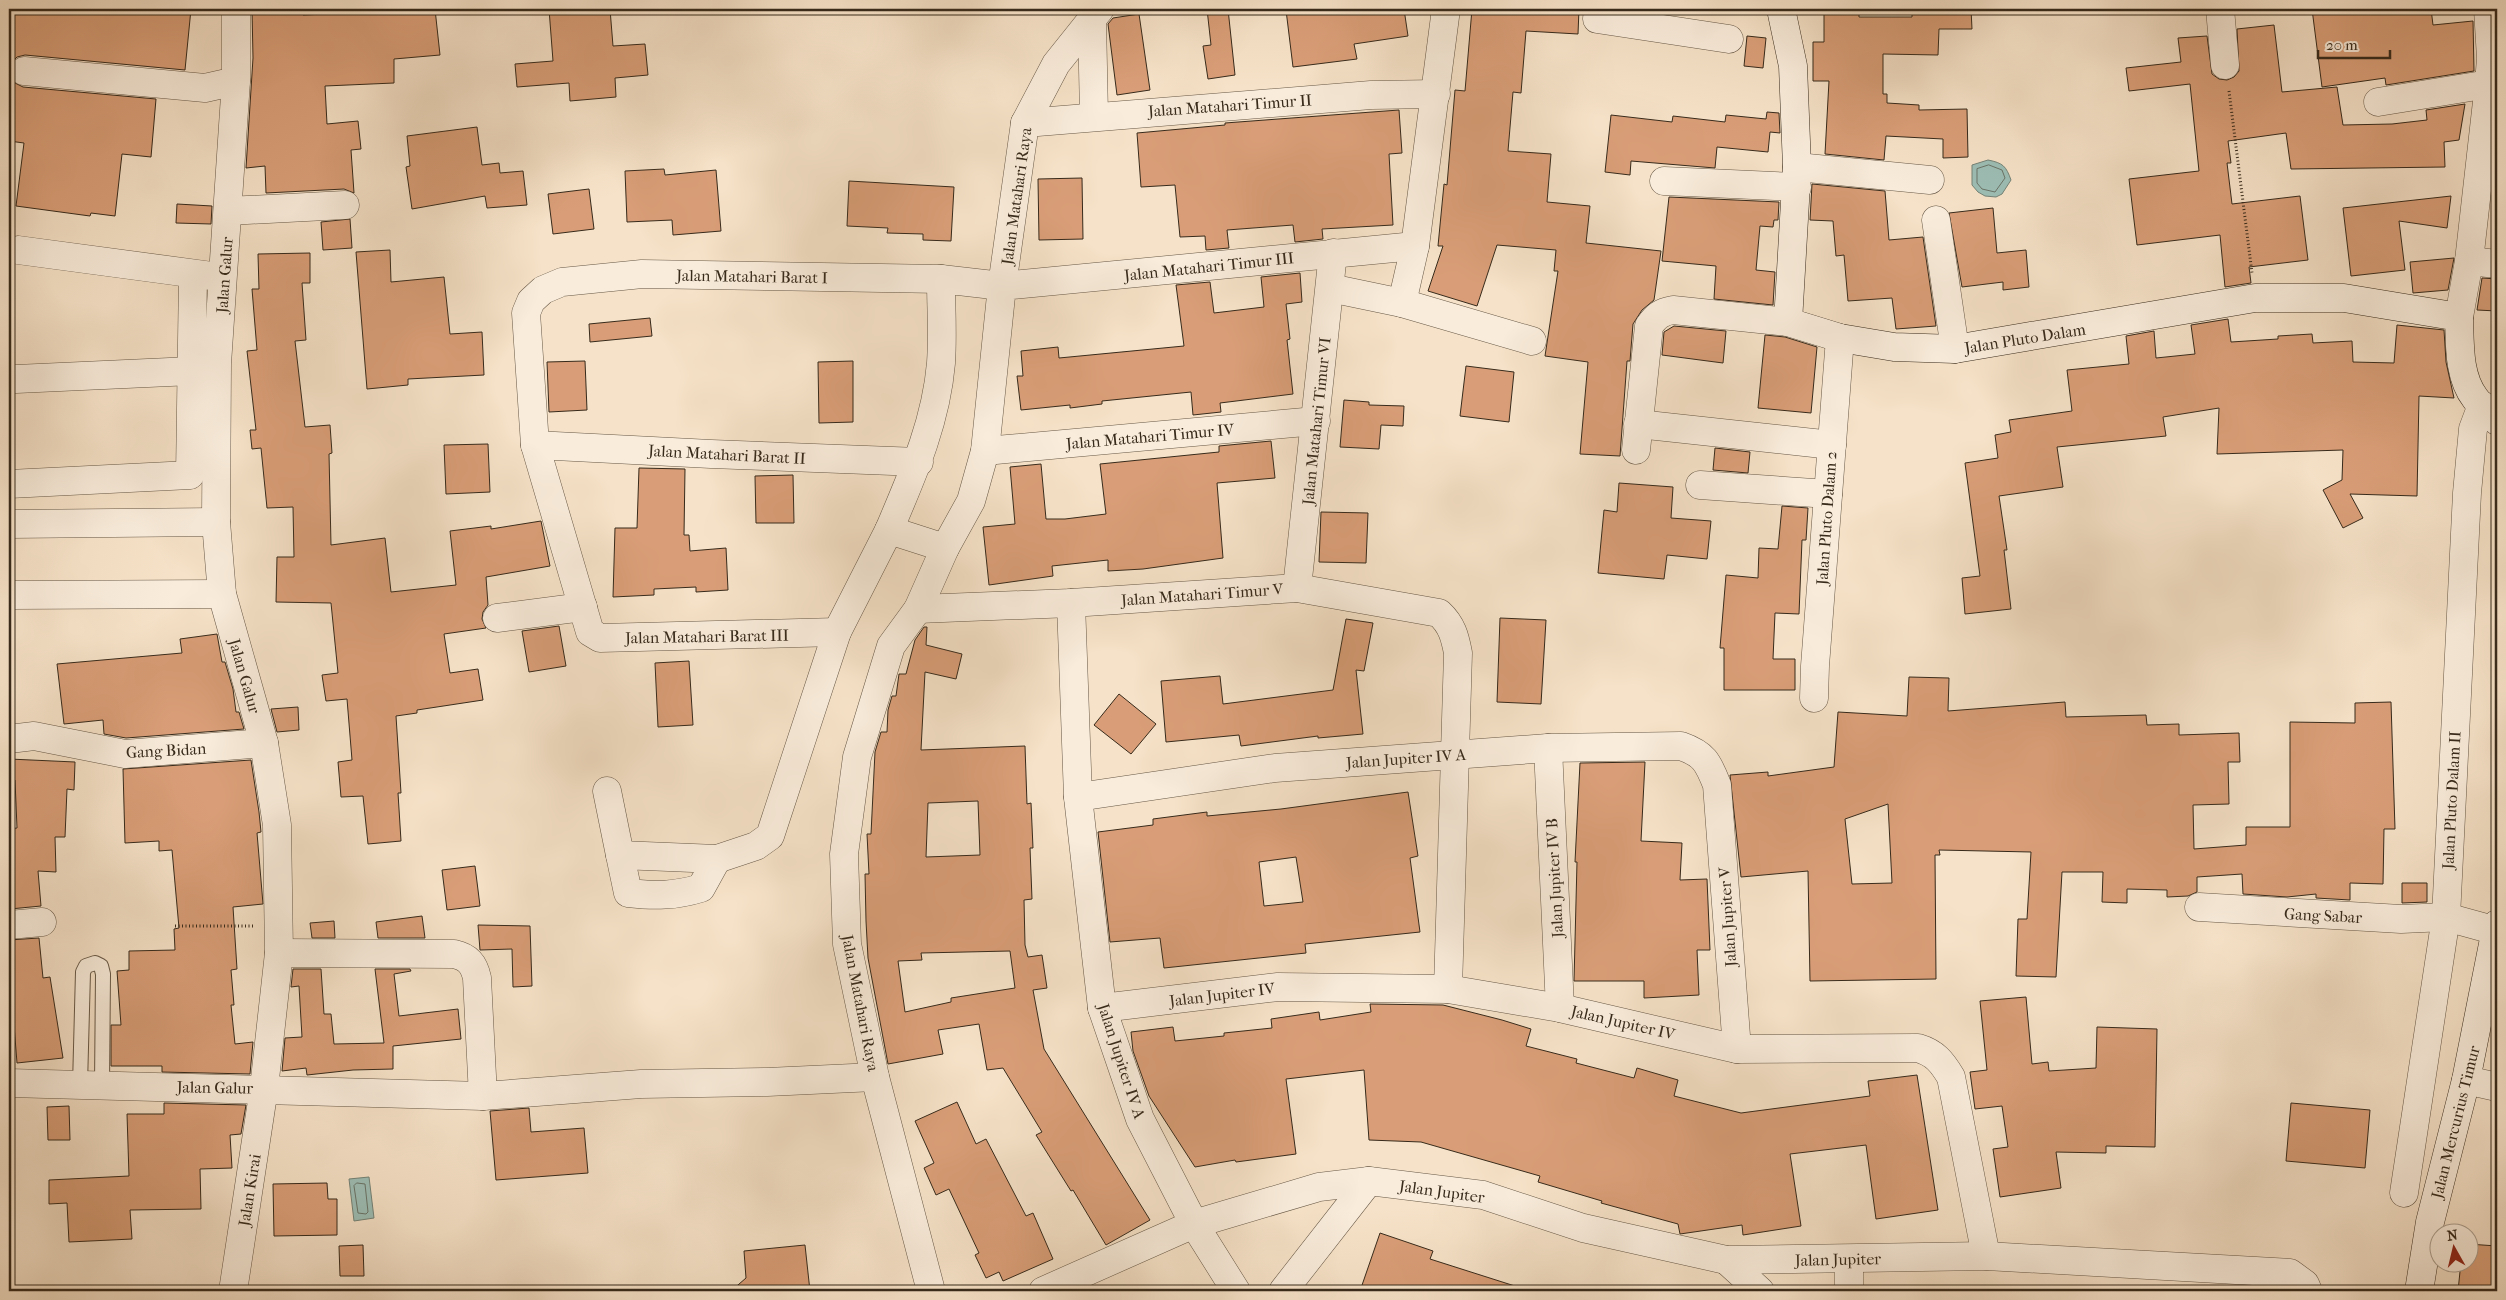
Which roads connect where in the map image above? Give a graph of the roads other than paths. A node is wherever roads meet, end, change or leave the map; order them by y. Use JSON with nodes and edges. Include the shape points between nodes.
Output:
{"nodes":[{"id":1,"x":236,"y":9,"type":"edge"},
{"id":2,"x":1446,"y":9,"type":"edge"},
{"id":3,"x":1598,"y":9,"type":"edge"},
{"id":4,"x":1781,"y":9,"type":"edge"},
{"id":5,"x":2220,"y":9,"type":"edge"},
{"id":6,"x":2488,"y":9,"type":"edge"},
{"id":7,"x":1096,"y":14,"type":"edge"},
{"id":8,"x":1729,"y":40,"type":"dead end"},
{"id":9,"x":24,"y":71,"type":"dead end"},
{"id":10,"x":2227,"y":78,"type":"road end"},
{"id":11,"x":236,"y":81,"type":"junction"},
{"id":12,"x":2489,"y":84,"type":"junction"},
{"id":13,"x":1436,"y":94,"type":"junction"},
{"id":14,"x":2378,"y":102,"type":"dead end"},
{"id":15,"x":1094,"y":116,"type":"junction"},
{"id":16,"x":1025,"y":123,"type":"junction"},
{"id":17,"x":1797,"y":177,"type":"junction"},
{"id":18,"x":1930,"y":180,"type":"dead end"},
{"id":19,"x":1664,"y":181,"type":"dead end"},
{"id":20,"x":345,"y":205,"type":"dead end"},
{"id":21,"x":228,"y":211,"type":"junction"},
{"id":22,"x":1936,"y":220,"type":"dead end"},
{"id":23,"x":1415,"y":246,"type":"junction"},
{"id":24,"x":18,"y":250,"type":"dead end"},
{"id":25,"x":1333,"y":254,"type":"junction"},
{"id":26,"x":2469,"y":261,"type":"junction"},
{"id":27,"x":2497,"y":264,"type":"edge"},
{"id":28,"x":193,"y":275,"type":"junction"},
{"id":29,"x":224,"y":278,"type":"junction"},
{"id":30,"x":941,"y":279,"type":"junction"},
{"id":31,"x":1002,"y":286,"type":"junction"},
{"id":32,"x":1330,"y":288,"type":"junction"},
{"id":33,"x":1402,"y":303,"type":"junction"},
{"id":34,"x":2459,"y":317,"type":"junction"},
{"id":35,"x":1788,"y":322,"type":"junction"},
{"id":36,"x":1840,"y":338,"type":"junction"},
{"id":37,"x":1532,"y":341,"type":"dead end"},
{"id":38,"x":1955,"y":350,"type":"junction"},
{"id":39,"x":192,"y":371,"type":"junction"},
{"id":40,"x":16,"y":380,"type":"dead end"},
{"id":41,"x":2490,"y":413,"type":"edge"},
{"id":42,"x":1316,"y":421,"type":"junction"},
{"id":43,"x":535,"y":444,"type":"junction"},
{"id":44,"x":1832,"y":446,"type":"junction"},
{"id":45,"x":985,"y":451,"type":"junction"},
{"id":46,"x":919,"y":462,"type":"junction"},
{"id":47,"x":9,"y":484,"type":"edge"},
{"id":48,"x":1700,"y":485,"type":"dead end"},
{"id":49,"x":1828,"y":494,"type":"junction"},
{"id":50,"x":216,"y":522,"type":"junction"},
{"id":51,"x":9,"y":524,"type":"edge"},
{"id":52,"x":888,"y":530,"type":"junction"},
{"id":53,"x":945,"y":548,"type":"junction"},
{"id":54,"x":1297,"y":588,"type":"junction"},
{"id":55,"x":222,"y":594,"type":"junction"},
{"id":56,"x":9,"y":595,"type":"edge"},
{"id":57,"x":1071,"y":603,"type":"junction"},
{"id":58,"x":918,"y":608,"type":"junction"},
{"id":59,"x":584,"y":614,"type":"junction"},
{"id":60,"x":497,"y":618,"type":"dead end"},
{"id":61,"x":837,"y":632,"type":"junction"},
{"id":62,"x":1814,"y":698,"type":"dead end"},
{"id":63,"x":9,"y":739,"type":"edge"},
{"id":64,"x":264,"y":743,"type":"junction"},
{"id":65,"x":1548,"y":748,"type":"junction"},
{"id":66,"x":1454,"y":754,"type":"junction"},
{"id":67,"x":1717,"y":785,"type":"joint"},
{"id":68,"x":607,"y":791,"type":"dead end"},
{"id":69,"x":1078,"y":797,"type":"junction"},
{"id":70,"x":620,"y":855,"type":"junction"},
{"id":71,"x":717,"y":859,"type":"junction"},
{"id":72,"x":2199,"y":907,"type":"dead end"},
{"id":73,"x":2446,"y":917,"type":"junction"},
{"id":74,"x":42,"y":922,"type":"dead end"},
{"id":75,"x":9,"y":925,"type":"edge"},
{"id":76,"x":2497,"y":927,"type":"edge"},
{"id":77,"x":279,"y":939,"type":"junction"},
{"id":78,"x":2492,"y":983,"type":"edge"},
{"id":79,"x":1448,"y":989,"type":"junction"},
{"id":80,"x":1102,"y":1008,"type":"junction"},
{"id":81,"x":1560,"y":1008,"type":"junction"},
{"id":82,"x":1737,"y":1049,"type":"junction"},
{"id":83,"x":874,"y":1076,"type":"junction"},
{"id":84,"x":2466,"y":1080,"type":"junction"},
{"id":85,"x":9,"y":1083,"type":"edge"},
{"id":86,"x":91,"y":1085,"type":"junction"},
{"id":87,"x":2497,"y":1087,"type":"edge"},
{"id":88,"x":264,"y":1088,"type":"junction"},
{"id":89,"x":483,"y":1096,"type":"junction"},
{"id":90,"x":1369,"y":1181,"type":"junction"},
{"id":91,"x":2404,"y":1193,"type":"dead end"},
{"id":92,"x":1194,"y":1224,"type":"junction"},
{"id":93,"x":1986,"y":1256,"type":"junction"},
{"id":94,"x":1726,"y":1260,"type":"junction"},
{"id":95,"x":1849,"y":1260,"type":"junction"},
{"id":96,"x":233,"y":1291,"type":"edge"},
{"id":97,"x":931,"y":1291,"type":"edge"},
{"id":98,"x":1043,"y":1291,"type":"edge"},
{"id":99,"x":1236,"y":1291,"type":"edge"},
{"id":100,"x":1283,"y":1291,"type":"edge"},
{"id":101,"x":1760,"y":1291,"type":"edge"},
{"id":102,"x":1849,"y":1291,"type":"edge"},
{"id":103,"x":2308,"y":1291,"type":"edge"},
{"id":104,"x":2419,"y":1291,"type":"edge"}],
"edges":[{"from":1,"to":11,"type":"street","name":"Jalan Galur"},
{"from":2,"to":13,"type":"street"},
{"from":3,"to":8,"type":"street","via":[[1597,19]]},
{"from":4,"to":17,"type":"street","via":[[1793,66]]},
{"from":5,"to":10,"type":"street"},
{"from":6,"to":12,"type":"street"},
{"from":7,"to":15,"type":"street"},
{"from":7,"to":16,"type":"street","name":"Jalan Matahari Raya","via":[[1056,64]]},
{"from":9,"to":11,"type":"street","via":[[205,88]]},
{"from":11,"to":21,"type":"street","name":"Jalan Galur"},
{"from":12,"to":14,"type":"street"},
{"from":12,"to":26,"type":"street"},
{"from":13,"to":15,"type":"street","name":"Jalan Matahari Timur II","via":[[1371,95]]},
{"from":13,"to":23,"type":"street"},
{"from":15,"to":16,"type":"street","name":"Jalan Matahari Timur II"},
{"from":16,"to":31,"type":"street","name":"Jalan Matahari Raya"},
{"from":17,"to":18,"type":"street"},
{"from":17,"to":19,"type":"street"},
{"from":17,"to":35,"type":"street"},
{"from":20,"to":21,"type":"street"},
{"from":21,"to":29,"type":"street","name":"Jalan Galur"},
{"from":22,"to":38,"type":"street"},
{"from":23,"to":25,"type":"street","name":"Jalan Matahari Timur III"},
{"from":23,"to":33,"type":"street"},
{"from":24,"to":28,"type":"street"},
{"from":25,"to":31,"type":"street","name":"Jalan Matahari Timur III"},
{"from":25,"to":32,"type":"street","name":"Jalan Matahari Timur VI"},
{"from":26,"to":27,"type":"street"},
{"from":26,"to":34,"type":"street"},
{"from":28,"to":29,"type":"street"},
{"from":28,"to":39,"type":"street"},
{"from":29,"to":50,"type":"street","name":"Jalan Galur","via":[[217,364]]},
{"from":30,"to":31,"type":"street","name":"Jalan Matahari Raya"},
{"from":30,"to":43,"type":"street","name":"Jalan Matahari Barat I","via":[[642,274],[562,282],[542,290],[531,301],[526,313]]},
{"from":30,"to":46,"type":"street","via":[[940,364],[931,418]]},
{"from":31,"to":45,"type":"street","name":"Jalan Matahari Raya"},
{"from":32,"to":33,"type":"street"},
{"from":32,"to":42,"type":"street","name":"Jalan Matahari Timur VI"},
{"from":33,"to":37,"type":"street"},
{"from":34,"to":38,"type":"street","name":"Jalan Pluto Dalam","via":[[2344,298],[2255,298]]},
{"from":34,"to":41,"type":"street","via":[[2460,356],[2466,381],[2474,398]]},
{"from":35,"to":36,"type":"street","name":"Jalan Pluto Dalam"},
{"from":35,"to":44,"type":"street","name":"Jalan Pluto Dalam","via":[[1672,310],[1663,312],[1649,326],[1637,437]]},
{"from":36,"to":38,"type":"street","name":"Jalan Pluto Dalam","via":[[1894,347]]},
{"from":36,"to":44,"type":"street","name":"Jalan Pluto Dalam 2"},
{"from":39,"to":40,"type":"street"},
{"from":39,"to":47,"type":"street","via":[[190,475]]},
{"from":41,"to":73,"type":"street","name":"Jalan Pluto Dalam II","via":[[2473,429],[2467,493]]},
{"from":42,"to":45,"type":"street","name":"Jalan Matahari Timur IV"},
{"from":42,"to":54,"type":"street","name":"Jalan Matahari Timur VI"},
{"from":43,"to":46,"type":"street","name":"Jalan Matahari Barat II"},
{"from":43,"to":59,"type":"street","name":"Jalan Matahari Barat I"},
{"from":44,"to":49,"type":"street","name":"Jalan Pluto Dalam 2"},
{"from":45,"to":53,"type":"street","name":"Jalan Matahari Raya","via":[[971,501]]},
{"from":46,"to":52,"type":"street"},
{"from":48,"to":49,"type":"street"},
{"from":49,"to":62,"type":"street","name":"Jalan Pluto Dalam 2"},
{"from":50,"to":51,"type":"street"},
{"from":50,"to":55,"type":"street","name":"Jalan Galur"},
{"from":52,"to":53,"type":"street"},
{"from":52,"to":61,"type":"street"},
{"from":53,"to":58,"type":"street","name":"Jalan Matahari Raya"},
{"from":54,"to":57,"type":"street","name":"Jalan Matahari Timur V"},
{"from":54,"to":66,"type":"street","name":"Jalan Matahari Timur V","via":[[1439,613],[1448,621],[1458,653]]},
{"from":55,"to":56,"type":"street"},
{"from":55,"to":64,"type":"street","name":"Jalan Galur"},
{"from":57,"to":58,"type":"street","name":"Jalan Matahari Timur V"},
{"from":57,"to":69,"type":"street","name":"Jalan Jupiter IV A"},
{"from":58,"to":83,"type":"street","name":"Jalan Matahari Raya","via":[[891,646],[856,757],[844,854],[847,944]]},
{"from":59,"to":60,"type":"street"},
{"from":59,"to":61,"type":"street","name":"Jalan Matahari Barat III","via":[[590,632],[600,638]]},
{"from":61,"to":71,"type":"street","via":[[770,836],[756,846]]},
{"from":63,"to":64,"type":"street","name":"Gang Bidan","via":[[34,736],[125,754]]},
{"from":64,"to":77,"type":"street","name":"Jalan Galur","via":[[277,825]]},
{"from":65,"to":66,"type":"street","name":"Jalan Jupiter IV A"},
{"from":65,"to":67,"type":"street","name":"Jalan Jupiter IV A","via":[[1680,746],[1698,752],[1710,767]]},
{"from":65,"to":81,"type":"street","name":"Jalan Jupiter IV B"},
{"from":66,"to":69,"type":"street","name":"Jalan Jupiter IV A","via":[[1275,768]]},
{"from":66,"to":79,"type":"street","name":"Jalan Matahari Timur V"},
{"from":67,"to":82,"type":"street","name":"Jalan Jupiter V"},
{"from":68,"to":70,"type":"street"},
{"from":69,"to":80,"type":"street","name":"Jalan Jupiter IV A"},
{"from":70,"to":71,"type":"street"},
{"from":70,"to":71,"type":"street","via":[[628,893],[657,896],[701,888]]},
{"from":72,"to":73,"type":"street","name":"Gang Sabar","via":[[2401,919]]},
{"from":73,"to":76,"type":"street","name":"Gang Sabar"},
{"from":73,"to":91,"type":"street","name":"Jalan Pluto Dalam II"},
{"from":74,"to":75,"type":"street"},
{"from":76,"to":78,"type":"street","name":"Jalan Mercurius Timur"},
{"from":77,"to":88,"type":"street","name":"Jalan Galur"},
{"from":77,"to":89,"type":"street","via":[[465,957],[474,967],[477,978]]},
{"from":78,"to":84,"type":"street","name":"Jalan Mercurius Timur"},
{"from":79,"to":80,"type":"street","name":"Jalan Jupiter IV","via":[[1278,987]]},
{"from":79,"to":81,"type":"street","name":"Jalan Jupiter IV"},
{"from":80,"to":92,"type":"street","name":"Jalan Jupiter IV A","via":[[1140,1119]]},
{"from":81,"to":82,"type":"street","name":"Jalan Jupiter IV"},
{"from":82,"to":93,"type":"street","name":"Jalan Jupiter IV","via":[[1918,1048],[1931,1052],[1942,1062],[1950,1077]]},
{"from":83,"to":89,"type":"street","via":[[641,1084]]},
{"from":83,"to":97,"type":"street","name":"Jalan Matahari Raya"},
{"from":84,"to":87,"type":"street"},
{"from":84,"to":104,"type":"street","name":"Jalan Mercurius Timur","via":[[2430,1222]]},
{"from":85,"to":86,"type":"street","name":"Jalan Galur"},
{"from":86,"to":86,"type":"lane","via":[[83,972],[86,966],[95,963],[101,966],[103,974]]},
{"from":86,"to":88,"type":"street","name":"Jalan Galur"},
{"from":88,"to":89,"type":"street"},
{"from":88,"to":96,"type":"street","name":"Jalan Kirai"},
{"from":90,"to":92,"type":"street","name":"Jalan Jupiter","via":[[1319,1188]]},
{"from":90,"to":94,"type":"street","name":"Jalan Jupiter","via":[[1483,1195],[1583,1228]]},
{"from":90,"to":100,"type":"street"},
{"from":92,"to":98,"type":"street","name":"Jalan Jupiter"},
{"from":92,"to":99,"type":"street","name":"Jalan Jupiter IV A"},
{"from":93,"to":95,"type":"street","name":"Jalan Jupiter"},
{"from":93,"to":103,"type":"street","name":"Jalan Jupiter","via":[[2290,1273],[2305,1284]]},
{"from":94,"to":95,"type":"street","name":"Jalan Jupiter"},
{"from":94,"to":101,"type":"street"},
{"from":95,"to":102,"type":"street"}]}
